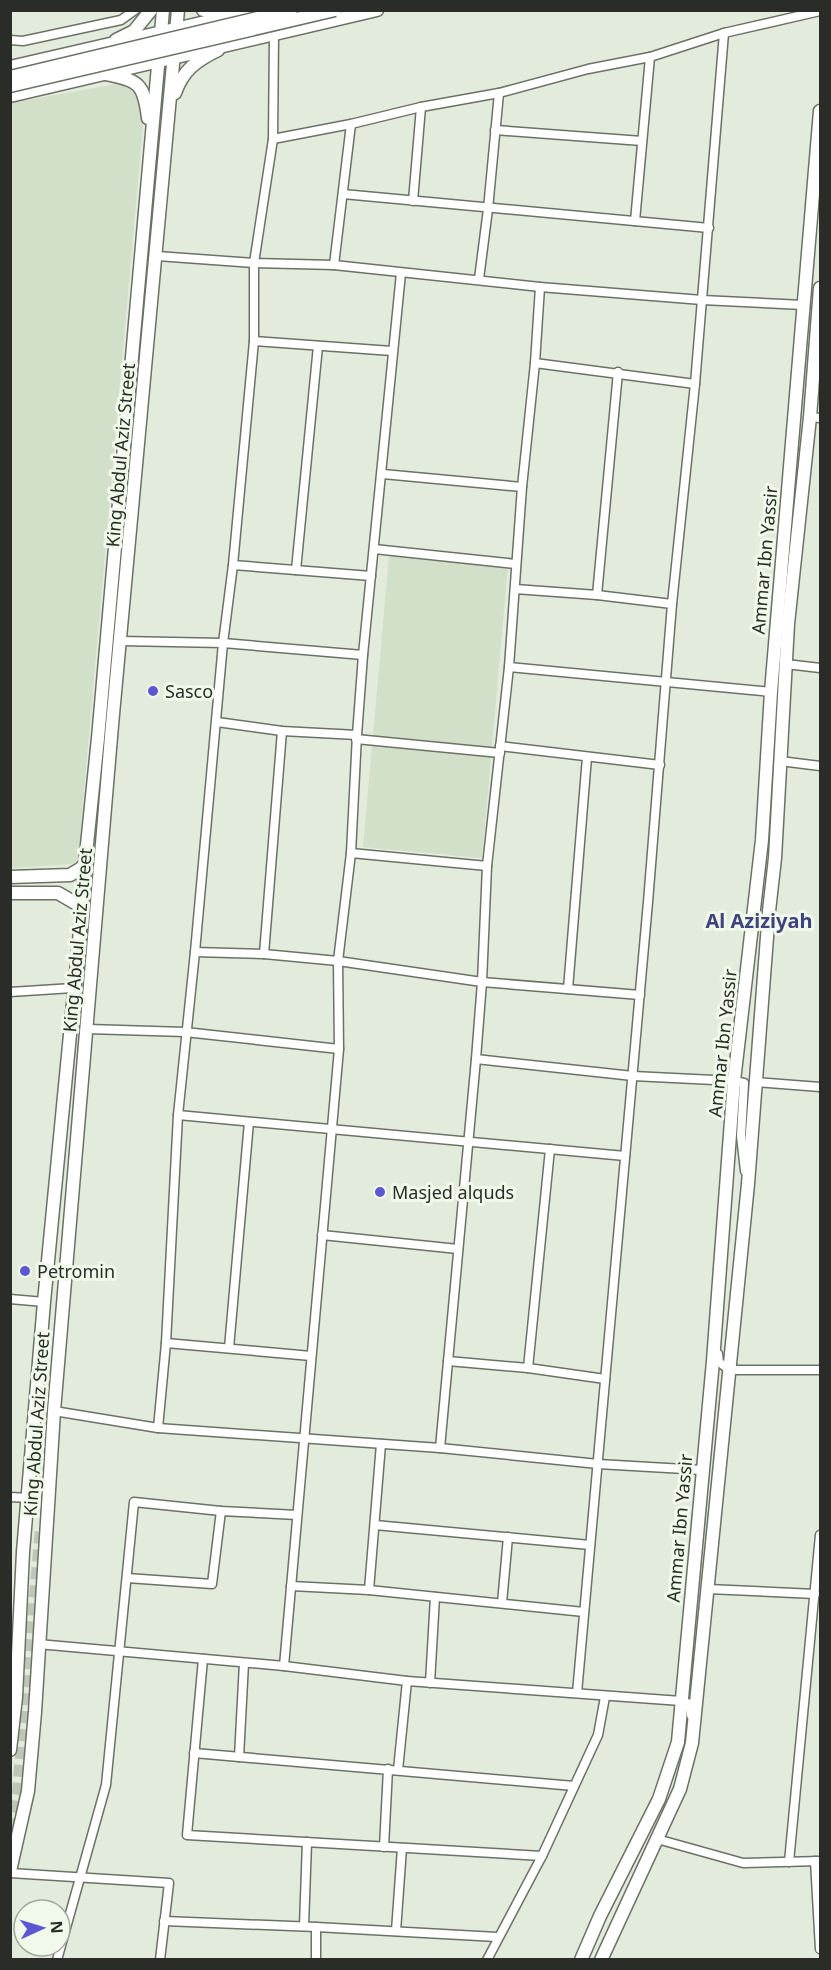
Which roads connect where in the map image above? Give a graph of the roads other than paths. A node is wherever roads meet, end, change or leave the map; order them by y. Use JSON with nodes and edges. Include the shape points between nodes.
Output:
{"nodes":[{"id":1,"x":135,"y":10,"type":"edge"},
{"id":2,"x":151,"y":10,"type":"edge"},
{"id":3,"x":163,"y":10,"type":"edge"},
{"id":4,"x":178,"y":10,"type":"edge"},
{"id":5,"x":203,"y":10,"type":"edge"},
{"id":6,"x":291,"y":10,"type":"edge"},
{"id":7,"x":335,"y":10,"type":"edge"},
{"id":8,"x":378,"y":10,"type":"edge"},
{"id":9,"x":257,"y":11,"type":"edge"},
{"id":10,"x":820,"y":11,"type":"edge"},
{"id":11,"x":232,"y":17,"type":"junction"},
{"id":12,"x":177,"y":30,"type":"junction"},
{"id":13,"x":161,"y":33,"type":"junction"},
{"id":14,"x":724,"y":33,"type":"junction"},
{"id":15,"x":274,"y":35,"type":"junction"},
{"id":16,"x":10,"y":40,"type":"edge"},
{"id":17,"x":103,"y":46,"type":"junction"},
{"id":18,"x":226,"y":46,"type":"junction"},
{"id":19,"x":69,"y":55,"type":"junction"},
{"id":20,"x":650,"y":57,"type":"junction"},
{"id":21,"x":174,"y":58,"type":"junction"},
{"id":22,"x":10,"y":59,"type":"edge"},
{"id":23,"x":158,"y":62,"type":"junction"},
{"id":24,"x":26,"y":64,"type":"junction"},
{"id":25,"x":10,"y":67,"type":"edge"},
{"id":26,"x":106,"y":74,"type":"junction"},
{"id":27,"x":10,"y":77,"type":"edge"},
{"id":28,"x":77,"y":81,"type":"junction"},
{"id":29,"x":10,"y":86,"type":"edge"},
{"id":30,"x":498,"y":93,"type":"junction"},
{"id":31,"x":10,"y":96,"type":"edge"},
{"id":32,"x":421,"y":107,"type":"junction"},
{"id":33,"x":170,"y":108,"type":"junction"},
{"id":34,"x":820,"y":111,"type":"edge"},
{"id":35,"x":351,"y":124,"type":"junction"},
{"id":36,"x":495,"y":129,"type":"junction"},
{"id":37,"x":273,"y":140,"type":"junction"},
{"id":38,"x":642,"y":141,"type":"junction"},
{"id":39,"x":151,"y":142,"type":"junction"},
{"id":40,"x":343,"y":194,"type":"junction"},
{"id":41,"x":413,"y":201,"type":"junction"},
{"id":42,"x":488,"y":208,"type":"junction"},
{"id":43,"x":635,"y":221,"type":"junction"},
{"id":44,"x":709,"y":228,"type":"junction"},
{"id":45,"x":157,"y":256,"type":"junction"},
{"id":46,"x":254,"y":263,"type":"junction"},
{"id":47,"x":334,"y":265,"type":"junction"},
{"id":48,"x":401,"y":273,"type":"junction"},
{"id":49,"x":479,"y":279,"type":"junction"},
{"id":50,"x":540,"y":286,"type":"junction"},
{"id":51,"x":820,"y":288,"type":"edge"},
{"id":52,"x":702,"y":300,"type":"junction"},
{"id":53,"x":803,"y":305,"type":"junction"},
{"id":54,"x":254,"y":341,"type":"junction"},
{"id":55,"x":318,"y":346,"type":"junction"},
{"id":56,"x":392,"y":351,"type":"junction"},
{"id":57,"x":535,"y":363,"type":"junction"},
{"id":58,"x":618,"y":372,"type":"junction"},
{"id":59,"x":695,"y":384,"type":"junction"},
{"id":60,"x":815,"y":417,"type":"edge"},
{"id":61,"x":382,"y":474,"type":"junction"},
{"id":62,"x":522,"y":487,"type":"junction"},
{"id":63,"x":374,"y":549,"type":"junction"},
{"id":64,"x":516,"y":564,"type":"junction"},
{"id":65,"x":233,"y":565,"type":"junction"},
{"id":66,"x":296,"y":570,"type":"junction"},
{"id":67,"x":371,"y":576,"type":"junction"},
{"id":68,"x":515,"y":589,"type":"junction"},
{"id":69,"x":597,"y":595,"type":"junction"},
{"id":70,"x":672,"y":604,"type":"junction"},
{"id":71,"x":121,"y":641,"type":"junction"},
{"id":72,"x":223,"y":643,"type":"junction"},
{"id":73,"x":363,"y":655,"type":"junction"},
{"id":74,"x":786,"y":664,"type":"junction"},
{"id":75,"x":509,"y":667,"type":"junction"},
{"id":76,"x":820,"y":668,"type":"edge"},
{"id":77,"x":666,"y":681,"type":"junction"},
{"id":78,"x":771,"y":692,"type":"junction"},
{"id":79,"x":217,"y":723,"type":"junction"},
{"id":80,"x":282,"y":730,"type":"junction"},
{"id":81,"x":356,"y":737,"type":"junction"},
{"id":82,"x":500,"y":750,"type":"junction"},
{"id":83,"x":587,"y":757,"type":"junction"},
{"id":84,"x":780,"y":761,"type":"junction"},
{"id":85,"x":660,"y":765,"type":"junction"},
{"id":86,"x":820,"y":766,"type":"edge"},
{"id":87,"x":351,"y":853,"type":"junction"},
{"id":88,"x":85,"y":864,"type":"junction"},
{"id":89,"x":487,"y":866,"type":"junction"},
{"id":90,"x":58,"y":875,"type":"junction"},
{"id":91,"x":10,"y":877,"type":"edge"},
{"id":92,"x":58,"y":892,"type":"junction"},
{"id":93,"x":10,"y":893,"type":"edge"},
{"id":94,"x":82,"y":907,"type":"junction"},
{"id":95,"x":195,"y":952,"type":"junction"},
{"id":96,"x":264,"y":954,"type":"junction"},
{"id":97,"x":338,"y":961,"type":"junction"},
{"id":98,"x":482,"y":982,"type":"junction"},
{"id":99,"x":73,"y":988,"type":"junction"},
{"id":100,"x":568,"y":989,"type":"junction"},
{"id":101,"x":10,"y":992,"type":"edge"},
{"id":102,"x":640,"y":996,"type":"junction"},
{"id":103,"x":88,"y":1029,"type":"junction"},
{"id":104,"x":185,"y":1032,"type":"junction"},
{"id":105,"x":339,"y":1049,"type":"junction"},
{"id":106,"x":476,"y":1059,"type":"junction"},
{"id":107,"x":633,"y":1076,"type":"junction"},
{"id":108,"x":734,"y":1081,"type":"junction"},
{"id":109,"x":756,"y":1082,"type":"junction"},
{"id":110,"x":820,"y":1087,"type":"edge"},
{"id":111,"x":178,"y":1114,"type":"junction"},
{"id":112,"x":249,"y":1122,"type":"junction"},
{"id":113,"x":332,"y":1129,"type":"junction"},
{"id":114,"x":469,"y":1142,"type":"junction"},
{"id":115,"x":550,"y":1149,"type":"junction"},
{"id":116,"x":625,"y":1156,"type":"junction"},
{"id":117,"x":747,"y":1193,"type":"junction"},
{"id":118,"x":322,"y":1235,"type":"junction"},
{"id":119,"x":459,"y":1249,"type":"junction"},
{"id":120,"x":10,"y":1299,"type":"edge"},
{"id":121,"x":717,"y":1300,"type":"junction"},
{"id":122,"x":44,"y":1302,"type":"junction"},
{"id":123,"x":166,"y":1343,"type":"junction"},
{"id":124,"x":229,"y":1348,"type":"junction"},
{"id":125,"x":311,"y":1356,"type":"junction"},
{"id":126,"x":447,"y":1361,"type":"junction"},
{"id":127,"x":528,"y":1368,"type":"junction"},
{"id":128,"x":729,"y":1370,"type":"junction"},
{"id":129,"x":820,"y":1370,"type":"edge"},
{"id":130,"x":605,"y":1379,"type":"junction"},
{"id":131,"x":54,"y":1411,"type":"junction"},
{"id":132,"x":158,"y":1428,"type":"junction"},
{"id":133,"x":304,"y":1438,"type":"junction"},
{"id":134,"x":381,"y":1444,"type":"junction"},
{"id":135,"x":440,"y":1448,"type":"junction"},
{"id":136,"x":598,"y":1464,"type":"junction"},
{"id":137,"x":702,"y":1470,"type":"junction"},
{"id":138,"x":10,"y":1497,"type":"edge"},
{"id":139,"x":29,"y":1498,"type":"junction"},
{"id":140,"x":221,"y":1510,"type":"junction"},
{"id":141,"x":297,"y":1515,"type":"junction"},
{"id":142,"x":375,"y":1525,"type":"junction"},
{"id":143,"x":820,"y":1535,"type":"edge"},
{"id":144,"x":508,"y":1537,"type":"junction"},
{"id":145,"x":590,"y":1545,"type":"junction"},
{"id":146,"x":23,"y":1552,"type":"junction"},
{"id":147,"x":819,"y":1576,"type":"edge"},
{"id":148,"x":127,"y":1578,"type":"junction"},
{"id":149,"x":291,"y":1586,"type":"junction"},
{"id":150,"x":708,"y":1589,"type":"junction"},
{"id":151,"x":369,"y":1590,"type":"junction"},
{"id":152,"x":815,"y":1594,"type":"junction"},
{"id":153,"x":435,"y":1597,"type":"junction"},
{"id":154,"x":502,"y":1604,"type":"junction"},
{"id":155,"x":584,"y":1612,"type":"junction"},
{"id":156,"x":39,"y":1644,"type":"junction"},
{"id":157,"x":118,"y":1651,"type":"junction"},
{"id":158,"x":10,"y":1658,"type":"edge"},
{"id":159,"x":203,"y":1659,"type":"junction"},
{"id":160,"x":244,"y":1663,"type":"junction"},
{"id":161,"x":284,"y":1666,"type":"junction"},
{"id":162,"x":407,"y":1681,"type":"junction"},
{"id":163,"x":430,"y":1683,"type":"junction"},
{"id":164,"x":577,"y":1693,"type":"junction"},
{"id":165,"x":605,"y":1697,"type":"junction"},
{"id":166,"x":681,"y":1701,"type":"junction"},
{"id":167,"x":10,"y":1750,"type":"edge"},
{"id":168,"x":690,"y":1751,"type":"junction"},
{"id":169,"x":194,"y":1753,"type":"junction"},
{"id":170,"x":239,"y":1757,"type":"junction"},
{"id":171,"x":388,"y":1769,"type":"junction"},
{"id":172,"x":398,"y":1770,"type":"junction"},
{"id":173,"x":574,"y":1786,"type":"junction"},
{"id":174,"x":657,"y":1839,"type":"junction"},
{"id":175,"x":307,"y":1842,"type":"junction"},
{"id":176,"x":384,"y":1847,"type":"junction"},
{"id":177,"x":402,"y":1848,"type":"junction"},
{"id":178,"x":542,"y":1856,"type":"junction"},
{"id":179,"x":818,"y":1861,"type":"edge"},
{"id":180,"x":789,"y":1862,"type":"junction"},
{"id":181,"x":10,"y":1872,"type":"edge"},
{"id":182,"x":81,"y":1876,"type":"junction"},
{"id":183,"x":164,"y":1921,"type":"junction"},
{"id":184,"x":304,"y":1926,"type":"junction"},
{"id":185,"x":316,"y":1926,"type":"junction"},
{"id":186,"x":396,"y":1931,"type":"junction"},
{"id":187,"x":497,"y":1937,"type":"junction"},
{"id":188,"x":820,"y":1949,"type":"edge"},
{"id":189,"x":57,"y":1959,"type":"edge"},
{"id":190,"x":160,"y":1959,"type":"edge"},
{"id":191,"x":316,"y":1959,"type":"edge"},
{"id":192,"x":487,"y":1959,"type":"edge"},
{"id":193,"x":582,"y":1959,"type":"edge"},
{"id":194,"x":601,"y":1959,"type":"edge"}],
"edges":[{"from":1,"to":16,"type":"street","via":[[121,20],[23,41]]},
{"from":2,"to":17,"type":"street","via":[[134,31]]},
{"from":3,"to":13,"type":"street","name":"King Abdul Aziz Street"},
{"from":4,"to":12,"type":"street","name":"King Abdul Aziz Street"},
{"from":5,"to":11,"type":"street"},
{"from":6,"to":27,"type":"street","bridge":true},
{"from":7,"to":29,"type":"street","bridge":true},
{"from":8,"to":15,"type":"street"},
{"from":9,"to":11,"type":"street"},
{"from":10,"to":14,"type":"street"},
{"from":11,"to":12,"type":"street"},
{"from":12,"to":13,"type":"street"},
{"from":12,"to":21,"type":"street","name":"King Abdul Aziz Street"},
{"from":13,"to":17,"type":"street"},
{"from":13,"to":23,"type":"street","name":"King Abdul Aziz Street"},
{"from":14,"to":20,"type":"street"},
{"from":14,"to":44,"type":"street"},
{"from":15,"to":18,"type":"street"},
{"from":15,"to":37,"type":"street"},
{"from":17,"to":19,"type":"street"},
{"from":18,"to":21,"type":"street"},
{"from":18,"to":33,"type":"street","via":[[189,68],[179,81]]},
{"from":19,"to":24,"type":"street"},
{"from":19,"to":28,"type":"street","via":[[92,60],[94,64],[95,72]]},
{"from":20,"to":30,"type":"street"},
{"from":20,"to":38,"type":"street"},
{"from":21,"to":23,"type":"street"},
{"from":21,"to":33,"type":"street","name":"King Abdul Aziz Street"},
{"from":22,"to":24,"type":"street"},
{"from":23,"to":26,"type":"street"},
{"from":23,"to":39,"type":"street","name":"King Abdul Aziz Street"},
{"from":24,"to":25,"type":"street"},
{"from":26,"to":28,"type":"street"},
{"from":26,"to":39,"type":"street","via":[[129,79],[144,92]]},
{"from":28,"to":31,"type":"street"},
{"from":30,"to":32,"type":"street"},
{"from":30,"to":36,"type":"street"},
{"from":32,"to":35,"type":"street"},
{"from":32,"to":41,"type":"street"},
{"from":33,"to":45,"type":"street","name":"King Abdul Aziz Street"},
{"from":34,"to":53,"type":"street","name":"Ammar Ibn Yassir"},
{"from":35,"to":37,"type":"street"},
{"from":35,"to":40,"type":"street"},
{"from":36,"to":38,"type":"street"},
{"from":36,"to":42,"type":"street"},
{"from":37,"to":46,"type":"street"},
{"from":38,"to":43,"type":"street"},
{"from":39,"to":88,"type":"street","name":"King Abdul Aziz Street"},
{"from":40,"to":41,"type":"street"},
{"from":40,"to":47,"type":"street"},
{"from":41,"to":42,"type":"street"},
{"from":42,"to":43,"type":"street"},
{"from":42,"to":49,"type":"street"},
{"from":43,"to":44,"type":"street"},
{"from":44,"to":52,"type":"street"},
{"from":45,"to":46,"type":"street"},
{"from":45,"to":71,"type":"street","name":"King Abdul Aziz Street"},
{"from":46,"to":47,"type":"street"},
{"from":46,"to":54,"type":"street"},
{"from":47,"to":48,"type":"street"},
{"from":48,"to":49,"type":"street"},
{"from":48,"to":56,"type":"street"},
{"from":49,"to":50,"type":"street"},
{"from":50,"to":52,"type":"street"},
{"from":50,"to":57,"type":"street"},
{"from":51,"to":60,"type":"street","name":"Ammar Ibn Yassir"},
{"from":52,"to":53,"type":"street"},
{"from":52,"to":59,"type":"street"},
{"from":53,"to":78,"type":"street","name":"Ammar Ibn Yassir"},
{"from":54,"to":55,"type":"street"},
{"from":54,"to":65,"type":"street"},
{"from":55,"to":56,"type":"street"},
{"from":55,"to":66,"type":"street"},
{"from":56,"to":61,"type":"street"},
{"from":57,"to":58,"type":"street"},
{"from":57,"to":62,"type":"street"},
{"from":58,"to":59,"type":"street"},
{"from":58,"to":69,"type":"street"},
{"from":59,"to":70,"type":"street"},
{"from":60,"to":74,"type":"street","name":"Ammar Ibn Yassir"},
{"from":61,"to":62,"type":"street"},
{"from":61,"to":63,"type":"street"},
{"from":62,"to":64,"type":"street"},
{"from":63,"to":64,"type":"street"},
{"from":63,"to":67,"type":"street"},
{"from":64,"to":68,"type":"street"},
{"from":65,"to":66,"type":"street"},
{"from":65,"to":72,"type":"street"},
{"from":66,"to":67,"type":"street"},
{"from":67,"to":73,"type":"street"},
{"from":68,"to":69,"type":"street"},
{"from":68,"to":75,"type":"street"},
{"from":69,"to":70,"type":"street"},
{"from":70,"to":77,"type":"street"},
{"from":71,"to":72,"type":"street"},
{"from":71,"to":103,"type":"street","name":"King Abdul Aziz Street"},
{"from":72,"to":73,"type":"street"},
{"from":72,"to":79,"type":"street"},
{"from":73,"to":81,"type":"street"},
{"from":74,"to":76,"type":"street"},
{"from":74,"to":84,"type":"street","name":"Ammar Ibn Yassir"},
{"from":75,"to":77,"type":"street"},
{"from":75,"to":82,"type":"street"},
{"from":77,"to":78,"type":"street"},
{"from":77,"to":85,"type":"street"},
{"from":78,"to":108,"type":"street","name":"Ammar Ibn Yassir","via":[[762,840]]},
{"from":79,"to":80,"type":"street"},
{"from":79,"to":95,"type":"street"},
{"from":80,"to":81,"type":"street"},
{"from":80,"to":96,"type":"street"},
{"from":81,"to":82,"type":"street"},
{"from":81,"to":87,"type":"street"},
{"from":82,"to":83,"type":"street"},
{"from":82,"to":89,"type":"street"},
{"from":83,"to":85,"type":"street"},
{"from":83,"to":100,"type":"street"},
{"from":84,"to":86,"type":"street"},
{"from":84,"to":109,"type":"street","name":"Ammar Ibn Yassir"},
{"from":85,"to":102,"type":"street"},
{"from":87,"to":89,"type":"street"},
{"from":87,"to":97,"type":"street"},
{"from":88,"to":90,"type":"street","via":[[75,873]]},
{"from":88,"to":94,"type":"street","name":"King Abdul Aziz Street"},
{"from":89,"to":98,"type":"street"},
{"from":90,"to":91,"type":"street"},
{"from":90,"to":92,"type":"street"},
{"from":92,"to":93,"type":"street"},
{"from":92,"to":94,"type":"street"},
{"from":94,"to":99,"type":"street","name":"King Abdul Aziz Street"},
{"from":95,"to":96,"type":"street"},
{"from":95,"to":104,"type":"street"},
{"from":96,"to":97,"type":"street"},
{"from":97,"to":98,"type":"street"},
{"from":97,"to":105,"type":"street"},
{"from":98,"to":100,"type":"street"},
{"from":98,"to":106,"type":"street"},
{"from":99,"to":101,"type":"street"},
{"from":99,"to":122,"type":"street","name":"King Abdul Aziz Street"},
{"from":100,"to":102,"type":"street"},
{"from":102,"to":107,"type":"street"},
{"from":103,"to":104,"type":"street"},
{"from":103,"to":131,"type":"street","name":"King Abdul Aziz Street"},
{"from":104,"to":105,"type":"street"},
{"from":104,"to":111,"type":"street"},
{"from":105,"to":113,"type":"street"},
{"from":106,"to":107,"type":"street"},
{"from":106,"to":114,"type":"street"},
{"from":107,"to":108,"type":"street"},
{"from":107,"to":116,"type":"street"},
{"from":108,"to":117,"type":"street","via":[[744,1083],[741,1136]]},
{"from":108,"to":121,"type":"street","name":"Ammar Ibn Yassir"},
{"from":109,"to":110,"type":"street"},
{"from":109,"to":117,"type":"street","name":"Ammar Ibn Yassir"},
{"from":111,"to":112,"type":"street"},
{"from":111,"to":123,"type":"street"},
{"from":112,"to":113,"type":"street"},
{"from":112,"to":124,"type":"street"},
{"from":113,"to":114,"type":"street"},
{"from":113,"to":118,"type":"street"},
{"from":114,"to":115,"type":"street"},
{"from":114,"to":119,"type":"street"},
{"from":115,"to":116,"type":"street"},
{"from":115,"to":127,"type":"street"},
{"from":116,"to":130,"type":"street"},
{"from":117,"to":128,"type":"street","name":"Ammar Ibn Yassir"},
{"from":118,"to":119,"type":"street"},
{"from":118,"to":125,"type":"street"},
{"from":119,"to":126,"type":"street"},
{"from":120,"to":122,"type":"street"},
{"from":121,"to":128,"type":"street","via":[[718,1362]]},
{"from":121,"to":137,"type":"street","name":"Ammar Ibn Yassir"},
{"from":122,"to":139,"type":"street","name":"King Abdul Aziz Street"},
{"from":123,"to":124,"type":"street"},
{"from":123,"to":132,"type":"street"},
{"from":124,"to":125,"type":"street"},
{"from":125,"to":133,"type":"street"},
{"from":126,"to":127,"type":"street"},
{"from":126,"to":135,"type":"street"},
{"from":127,"to":130,"type":"street"},
{"from":128,"to":129,"type":"street"},
{"from":128,"to":150,"type":"street","name":"Ammar Ibn Yassir"},
{"from":130,"to":136,"type":"street"},
{"from":131,"to":132,"type":"street"},
{"from":131,"to":156,"type":"street","name":"King Abdul Aziz Street"},
{"from":132,"to":133,"type":"street"},
{"from":133,"to":134,"type":"street"},
{"from":133,"to":141,"type":"street"},
{"from":134,"to":135,"type":"street"},
{"from":134,"to":142,"type":"street"},
{"from":135,"to":136,"type":"street"},
{"from":136,"to":137,"type":"street"},
{"from":136,"to":145,"type":"street"},
{"from":137,"to":166,"type":"street","name":"Ammar Ibn Yassir"},
{"from":138,"to":139,"type":"street"},
{"from":139,"to":146,"type":"street","name":"King Abdul Aziz Street"},
{"from":140,"to":141,"type":"street"},
{"from":140,"to":148,"type":"street","via":[[212,1584]]},
{"from":140,"to":148,"type":"street","via":[[134,1502]]},
{"from":141,"to":149,"type":"street"},
{"from":142,"to":144,"type":"street"},
{"from":142,"to":151,"type":"street"},
{"from":143,"to":147,"type":"street"},
{"from":144,"to":145,"type":"street"},
{"from":144,"to":154,"type":"street"},
{"from":145,"to":155,"type":"street"},
{"from":146,"to":158,"type":"street","name":"King Abdul Aziz Street"},
{"from":146,"to":167,"type":"street","name":"King Abdul Aziz Street"},
{"from":147,"to":152,"type":"street"},
{"from":148,"to":157,"type":"street"},
{"from":149,"to":151,"type":"street"},
{"from":149,"to":161,"type":"street"},
{"from":150,"to":152,"type":"street"},
{"from":150,"to":168,"type":"street","name":"Ammar Ibn Yassir"},
{"from":151,"to":153,"type":"street"},
{"from":152,"to":180,"type":"street"},
{"from":153,"to":154,"type":"street"},
{"from":153,"to":163,"type":"street"},
{"from":154,"to":155,"type":"street"},
{"from":155,"to":164,"type":"street"},
{"from":156,"to":157,"type":"street"},
{"from":156,"to":181,"type":"street","name":"King Abdul Aziz Street","via":[[28,1791]]},
{"from":157,"to":159,"type":"street"},
{"from":157,"to":182,"type":"street","via":[[106,1785]]},
{"from":159,"to":160,"type":"street"},
{"from":159,"to":169,"type":"street"},
{"from":160,"to":161,"type":"street"},
{"from":160,"to":170,"type":"street"},
{"from":161,"to":162,"type":"street"},
{"from":162,"to":163,"type":"street"},
{"from":162,"to":172,"type":"street"},
{"from":163,"to":164,"type":"street"},
{"from":164,"to":165,"type":"street"},
{"from":165,"to":166,"type":"street"},
{"from":165,"to":173,"type":"street","via":[[598,1735]]},
{"from":166,"to":168,"type":"street","via":[[691,1709]]},
{"from":166,"to":193,"type":"street","name":"Ammar Ibn Yassir","via":[[678,1742],[658,1798]]},
{"from":168,"to":174,"type":"street","name":"Ammar Ibn Yassir","via":[[680,1789]]},
{"from":169,"to":170,"type":"street"},
{"from":169,"to":175,"type":"street","via":[[187,1835]]},
{"from":170,"to":171,"type":"street"},
{"from":171,"to":172,"type":"street"},
{"from":171,"to":176,"type":"street"},
{"from":172,"to":173,"type":"street"},
{"from":173,"to":178,"type":"street"},
{"from":174,"to":180,"type":"street","via":[[743,1863]]},
{"from":174,"to":194,"type":"street","name":"Ammar Ibn Yassir"},
{"from":175,"to":176,"type":"street"},
{"from":175,"to":184,"type":"street"},
{"from":176,"to":177,"type":"street"},
{"from":177,"to":178,"type":"street"},
{"from":177,"to":186,"type":"street"},
{"from":178,"to":187,"type":"street"},
{"from":179,"to":180,"type":"street"},
{"from":179,"to":188,"type":"street"},
{"from":181,"to":182,"type":"street"},
{"from":182,"to":183,"type":"street","via":[[169,1883]]},
{"from":182,"to":189,"type":"street"},
{"from":183,"to":184,"type":"street"},
{"from":183,"to":190,"type":"street"},
{"from":184,"to":185,"type":"street"},
{"from":185,"to":186,"type":"street"},
{"from":185,"to":191,"type":"street"},
{"from":186,"to":187,"type":"street"},
{"from":187,"to":192,"type":"street"}]}
